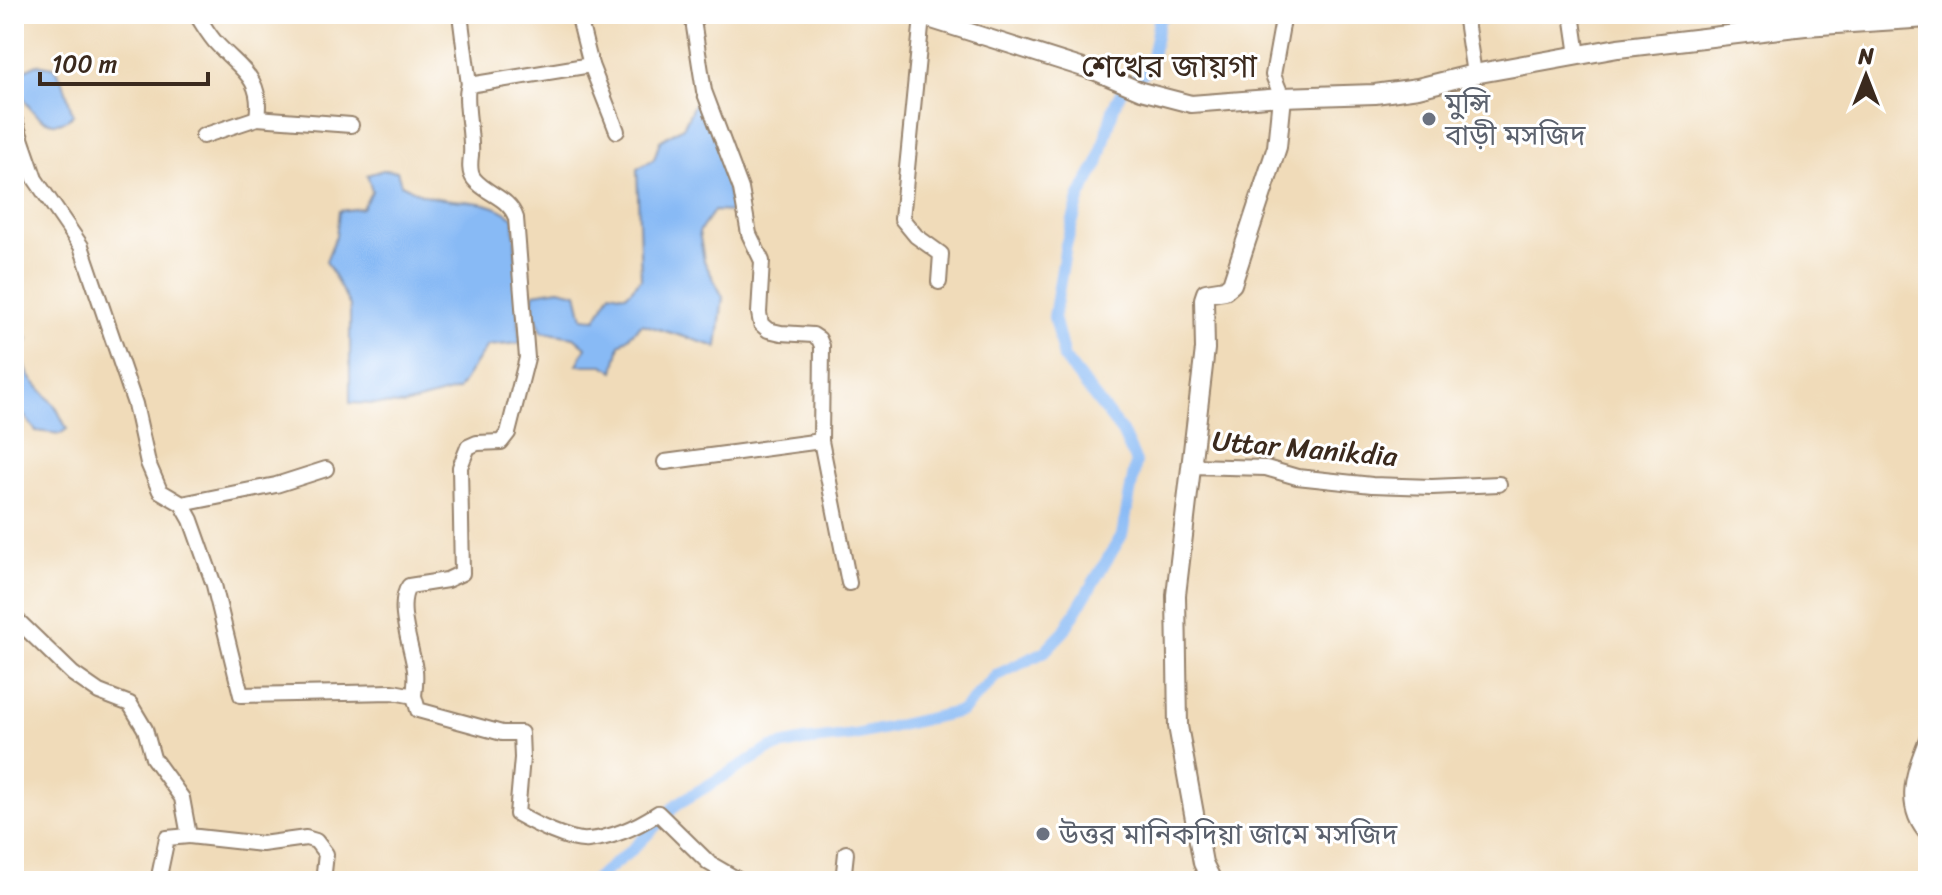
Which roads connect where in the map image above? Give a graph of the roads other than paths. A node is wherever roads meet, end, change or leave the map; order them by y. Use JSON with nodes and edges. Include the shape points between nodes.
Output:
{"nodes":[{"id":1,"x":196,"y":14,"type":"edge"},
{"id":2,"x":460,"y":14,"type":"edge"},
{"id":3,"x":578,"y":14,"type":"edge"},
{"id":4,"x":692,"y":14,"type":"edge"},
{"id":5,"x":1284,"y":14,"type":"edge"},
{"id":6,"x":1465,"y":14,"type":"edge"},
{"id":7,"x":1572,"y":14,"type":"edge"},
{"id":8,"x":918,"y":16,"type":"edge"},
{"id":9,"x":1928,"y":18,"type":"edge"},
{"id":10,"x":1578,"y":55,"type":"junction"},
{"id":11,"x":591,"y":65,"type":"junction"},
{"id":12,"x":1474,"y":74,"type":"junction"},
{"id":13,"x":469,"y":85,"type":"junction"},
{"id":14,"x":1282,"y":97,"type":"junction"},
{"id":15,"x":14,"y":118,"type":"edge"},
{"id":16,"x":257,"y":118,"type":"junction"},
{"id":17,"x":351,"y":125,"type":"dead end"},
{"id":18,"x":617,"y":131,"type":"dead end"},
{"id":19,"x":203,"y":136,"type":"dead end"},
{"id":20,"x":939,"y":282,"type":"dead end"},
{"id":21,"x":821,"y":441,"type":"junction"},
{"id":22,"x":665,"y":462,"type":"dead end"},
{"id":23,"x":1190,"y":466,"type":"junction"},
{"id":24,"x":326,"y":469,"type":"dead end"},
{"id":25,"x":1499,"y":484,"type":"dead end"},
{"id":26,"x":182,"y":504,"type":"junction"},
{"id":27,"x":849,"y":583,"type":"dead end"},
{"id":28,"x":14,"y":617,"type":"edge"},
{"id":29,"x":414,"y":696,"type":"junction"},
{"id":30,"x":1928,"y":736,"type":"edge"},
{"id":31,"x":1928,"y":835,"type":"edge"},
{"id":32,"x":189,"y":836,"type":"junction"},
{"id":33,"x":846,"y":853,"type":"dead end"},
{"id":34,"x":158,"y":881,"type":"edge"},
{"id":35,"x":323,"y":881,"type":"edge"},
{"id":36,"x":740,"y":881,"type":"edge"},
{"id":37,"x":843,"y":881,"type":"edge"},
{"id":38,"x":1212,"y":881,"type":"edge"}],
"edges":[{"from":1,"to":16,"type":"street","via":[[253,81],[260,101]]},
{"from":2,"to":13,"type":"street"},
{"from":3,"to":11,"type":"street"},
{"from":4,"to":21,"type":"street","via":[[704,91],[762,261],[761,324],[781,333],[813,335],[822,346]]},
{"from":5,"to":14,"type":"street","via":[[1273,75]]},
{"from":6,"to":12,"type":"street"},
{"from":7,"to":10,"type":"street"},
{"from":8,"to":14,"type":"street","via":[[1191,104]]},
{"from":8,"to":20,"type":"street","via":[[902,219],[941,254]]},
{"from":9,"to":10,"type":"main road","via":[[1805,26]]},
{"from":10,"to":12,"type":"main road"},
{"from":11,"to":13,"type":"street"},
{"from":11,"to":18,"type":"street"},
{"from":12,"to":14,"type":"main road","via":[[1375,94]]},
{"from":13,"to":29,"type":"street","via":[[465,92],[473,138],[471,172],[507,203],[516,218],[527,358],[508,433],[501,442],[468,447],[460,467],[462,573],[409,586],[404,593]]},
{"from":14,"to":23,"type":"main road","via":[[1277,147],[1232,284],[1206,293],[1204,299],[1205,349]]},
{"from":15,"to":26,"type":"street","via":[[35,179],[81,246],[160,491]]},
{"from":16,"to":17,"type":"street"},
{"from":16,"to":19,"type":"street"},
{"from":21,"to":22,"type":"street"},
{"from":21,"to":27,"type":"street"},
{"from":23,"to":25,"type":"street","name":"Uttar Manikdia","via":[[1266,468],[1372,485]]},
{"from":23,"to":38,"type":"main road","name":"Uttar Manikdia","via":[[1176,595],[1178,726],[1203,863]]},
{"from":24,"to":26,"type":"street"},
{"from":26,"to":29,"type":"street","via":[[214,585],[241,695]]},
{"from":28,"to":32,"type":"street","via":[[73,674],[130,704],[145,729],[153,758],[182,798]]},
{"from":29,"to":36,"type":"street","via":[[418,710],[502,733],[521,733],[517,814],[538,826],[585,841],[658,813],[709,863]]},
{"from":30,"to":31,"type":"street","via":[[1912,790],[1920,826]]},
{"from":32,"to":34,"type":"street","via":[[167,838]]},
{"from":32,"to":35,"type":"street","via":[[262,844],[316,841],[326,854]]},
{"from":33,"to":37,"type":"street"}]}
